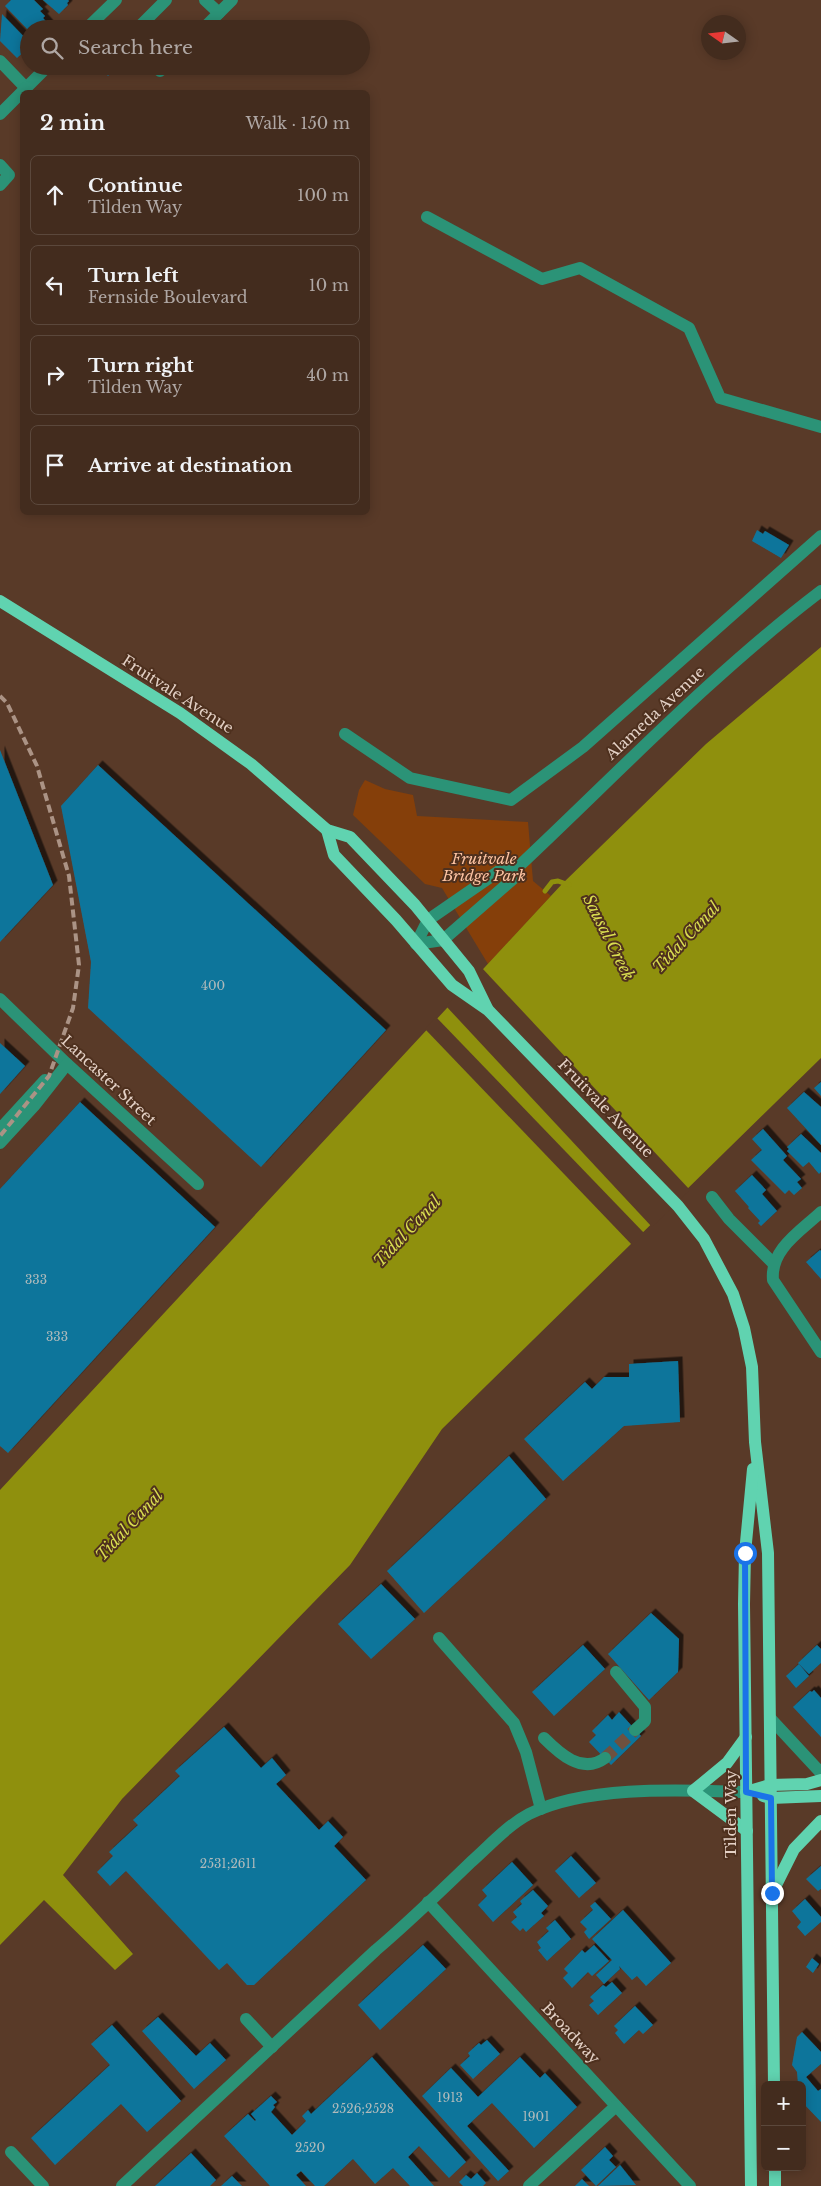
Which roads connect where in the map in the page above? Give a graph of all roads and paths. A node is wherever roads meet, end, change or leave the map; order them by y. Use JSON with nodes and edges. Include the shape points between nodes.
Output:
{"nodes":[{"id":1,"x":116,"y":0,"type":"edge"},
{"id":2,"x":166,"y":0,"type":"edge"},
{"id":3,"x":206,"y":0,"type":"edge"},
{"id":4,"x":232,"y":0,"type":"edge"},
{"id":5,"x":219,"y":13,"type":"junction"},
{"id":6,"x":95,"y":20,"type":"edge"},
{"id":7,"x":146,"y":20,"type":"edge"},
{"id":8,"x":212,"y":20,"type":"edge"},
{"id":9,"x":0,"y":62,"type":"edge"},
{"id":10,"x":39,"y":75,"type":"edge"},
{"id":11,"x":26,"y":88,"type":"joint"},
{"id":12,"x":20,"y":94,"type":"edge"},
{"id":13,"x":0,"y":114,"type":"edge"},
{"id":14,"x":0,"y":165,"type":"edge"},
{"id":15,"x":0,"y":185,"type":"edge"},
{"id":16,"x":427,"y":217,"type":"dead end"},
{"id":17,"x":821,"y":427,"type":"edge"},
{"id":18,"x":821,"y":536,"type":"edge"},
{"id":19,"x":821,"y":591,"type":"edge"},
{"id":20,"x":0,"y":601,"type":"edge"},
{"id":21,"x":345,"y":734,"type":"dead end"},
{"id":22,"x":327,"y":830,"type":"junction"},
{"id":23,"x":518,"y":867,"type":"junction"},
{"id":24,"x":428,"y":920,"type":"junction"},
{"id":25,"x":443,"y":940,"type":"junction"},
{"id":26,"x":416,"y":944,"type":"junction"},
{"id":27,"x":0,"y":999,"type":"edge"},
{"id":28,"x":488,"y":1010,"type":"junction"},
{"id":29,"x":67,"y":1064,"type":"junction"},
{"id":30,"x":0,"y":1129,"type":"edge"},
{"id":31,"x":0,"y":1144,"type":"edge"},
{"id":32,"x":198,"y":1184,"type":"dead end"},
{"id":33,"x":712,"y":1197,"type":"dead end"},
{"id":34,"x":821,"y":1212,"type":"edge"},
{"id":35,"x":698,"y":1230,"type":"joint"},
{"id":36,"x":773,"y":1263,"type":"junction"},
{"id":37,"x":821,"y":1352,"type":"edge"},
{"id":38,"x":756,"y":1442,"type":"junction"},
{"id":39,"x":439,"y":1638,"type":"dead end"},
{"id":40,"x":616,"y":1672,"type":"dead end"},
{"id":41,"x":770,"y":1718,"type":"junction"},
{"id":42,"x":635,"y":1730,"type":"tunnel mouth"},
{"id":43,"x":746,"y":1737,"type":"junction"},
{"id":44,"x":544,"y":1738,"type":"dead end"},
{"id":45,"x":604,"y":1758,"type":"tunnel mouth"},
{"id":46,"x":821,"y":1773,"type":"edge"},
{"id":47,"x":821,"y":1780,"type":"edge"},
{"id":48,"x":770,"y":1785,"type":"junction"},
{"id":49,"x":693,"y":1792,"type":"junction"},
{"id":50,"x":746,"y":1792,"type":"junction"},
{"id":51,"x":821,"y":1796,"type":"edge"},
{"id":52,"x":771,"y":1798,"type":"junction"},
{"id":53,"x":541,"y":1809,"type":"junction"},
{"id":54,"x":821,"y":1821,"type":"edge"},
{"id":55,"x":746,"y":1831,"type":"junction"},
{"id":56,"x":772,"y":1893,"type":"junction"},
{"id":57,"x":428,"y":1902,"type":"junction"},
{"id":58,"x":246,"y":2019,"type":"dead end"},
{"id":59,"x":272,"y":2047,"type":"junction"},
{"id":60,"x":774,"y":2081,"type":"edge"},
{"id":61,"x":616,"y":2106,"type":"junction"},
{"id":62,"x":11,"y":2152,"type":"dead end"},
{"id":63,"x":775,"y":2171,"type":"edge"},
{"id":64,"x":43,"y":2186,"type":"edge"},
{"id":65,"x":122,"y":2186,"type":"edge"},
{"id":66,"x":529,"y":2186,"type":"edge"},
{"id":67,"x":690,"y":2186,"type":"edge"},
{"id":68,"x":751,"y":2186,"type":"edge"},
{"id":69,"x":775,"y":2186,"type":"edge"}],
"edges":[{"from":1,"to":6,"type":"street"},
{"from":2,"to":7,"type":"street"},
{"from":3,"to":5,"type":"street"},
{"from":4,"to":5,"type":"street"},
{"from":5,"to":8,"type":"street"},
{"from":9,"to":11,"type":"street"},
{"from":10,"to":11,"type":"street"},
{"from":12,"to":13,"type":"street"},
{"from":14,"to":15,"type":"street","via":[[9,175]]},
{"from":16,"to":17,"type":"street","via":[[542,279],[580,268],[689,328],[720,398]]},
{"from":18,"to":21,"type":"street","via":[[583,748],[511,800],[410,778]]},
{"from":19,"to":23,"type":"street","name":"Alameda Avenue","via":[[690,702]]},
{"from":20,"to":22,"type":"main road","name":"Fruitvale Avenue","via":[[212,735],[252,764]]},
{"from":22,"to":24,"type":"main road","name":"Fruitvale Avenue","via":[[350,837]]},
{"from":22,"to":26,"type":"main road","name":"Fruitvale Avenue","via":[[334,855]]},
{"from":23,"to":24,"type":"street","name":"Alameda Avenue","via":[[498,871]]},
{"from":23,"to":25,"type":"street","name":"Alameda Avenue","via":[[513,879]]},
{"from":24,"to":25,"type":"main road","name":"Fruitvale Avenue"},
{"from":24,"to":26,"type":"street","name":"Alameda Avenue"},
{"from":25,"to":26,"type":"street"},
{"from":25,"to":28,"type":"main road","name":"Fruitvale Avenue","via":[[469,971]]},
{"from":26,"to":28,"type":"main road","name":"Fruitvale Avenue","via":[[452,986]]},
{"from":27,"to":29,"type":"street","name":"Lancaster Street"},
{"from":28,"to":35,"type":"main road","name":"Fruitvale Avenue"},
{"from":29,"to":30,"type":"street","via":[[49,1076]]},
{"from":29,"to":31,"type":"street"},
{"from":29,"to":32,"type":"street","name":"Lancaster Street"},
{"from":33,"to":36,"type":"street"},
{"from":34,"to":36,"type":"street","via":[[780,1251]]},
{"from":35,"to":38,"type":"main road","name":"Tilden Way","via":[[729,1286],[744,1328],[754,1392]]},
{"from":36,"to":37,"type":"street","via":[[773,1280]]},
{"from":38,"to":41,"type":"main road","name":"Tilden Way","via":[[768,1553]]},
{"from":38,"to":43,"type":"main road","name":"Tilden Way","via":[[745,1553]]},
{"from":39,"to":53,"type":"street","via":[[514,1723],[526,1752]]},
{"from":40,"to":42,"type":"street","via":[[645,1707],[645,1721]]},
{"from":41,"to":46,"type":"street"},
{"from":41,"to":48,"type":"main road","name":"Tilden Way"},
{"from":43,"to":49,"type":"main road","via":[[727,1763]]},
{"from":43,"to":50,"type":"main road","name":"Tilden Way"},
{"from":44,"to":45,"type":"street","via":[[573,1762],[587,1764]]},
{"from":47,"to":48,"type":"main road","via":[[807,1784]]},
{"from":48,"to":50,"type":"main road"},
{"from":48,"to":52,"type":"main road","name":"Tilden Way"},
{"from":49,"to":50,"type":"street"},
{"from":49,"to":53,"type":"street","via":[[598,1794]]},
{"from":49,"to":55,"type":"main road"},
{"from":50,"to":52,"type":"main road"},
{"from":50,"to":55,"type":"main road","name":"Tilden Way"},
{"from":51,"to":52,"type":"main road"},
{"from":52,"to":56,"type":"main road","name":"Tilden Way"},
{"from":53,"to":57,"type":"street","via":[[496,1838]]},
{"from":54,"to":56,"type":"main road","via":[[794,1849]]},
{"from":55,"to":68,"type":"main road","name":"Tilden Way"},
{"from":56,"to":60,"type":"main road","name":"Tilden Way"},
{"from":57,"to":59,"type":"street"},
{"from":57,"to":61,"type":"street","name":"Broadway"},
{"from":58,"to":59,"type":"street"},
{"from":59,"to":65,"type":"street"},
{"from":61,"to":66,"type":"street"},
{"from":61,"to":67,"type":"street","name":"Broadway"},
{"from":62,"to":64,"type":"street"},
{"from":63,"to":69,"type":"main road"}]}
